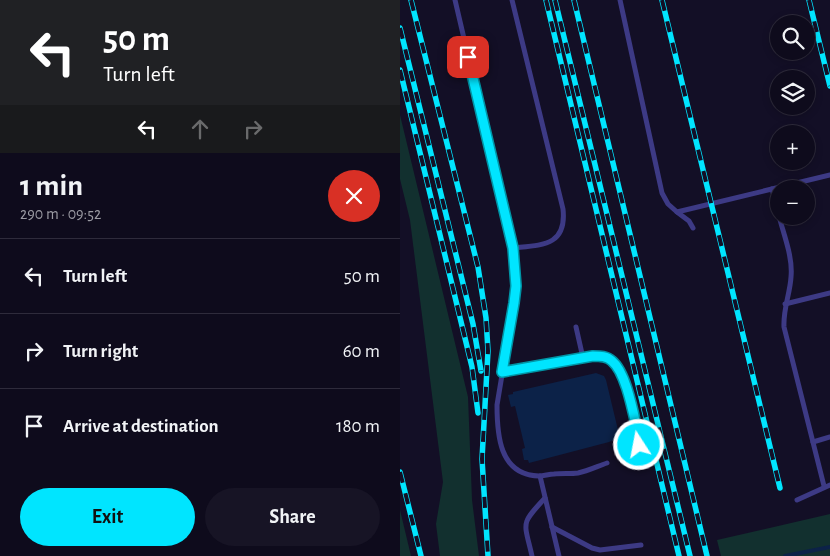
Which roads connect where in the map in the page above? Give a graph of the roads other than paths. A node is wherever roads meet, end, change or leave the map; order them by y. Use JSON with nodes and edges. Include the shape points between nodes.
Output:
{"nodes":[{"id":1,"x":455,"y":0,"type":"edge"},
{"id":2,"x":512,"y":0,"type":"edge"},
{"id":3,"x":620,"y":0,"type":"edge"},
{"id":4,"x":830,"y":175,"type":"edge"},
{"id":5,"x":809,"y":180,"type":"edge"},
{"id":6,"x":770,"y":189,"type":"edge"},
{"id":7,"x":677,"y":212,"type":"junction"},
{"id":8,"x":782,"y":225,"type":"edge"},
{"id":9,"x":693,"y":228,"type":"dead end"},
{"id":10,"x":513,"y":248,"type":"junction"},
{"id":11,"x":830,"y":293,"type":"edge"},
{"id":12,"x":785,"y":304,"type":"junction"},
{"id":13,"x":576,"y":327,"type":"dead end"},
{"id":14,"x":583,"y":358,"type":"junction"},
{"id":15,"x":502,"y":372,"type":"junction"},
{"id":16,"x":830,"y":437,"type":"edge"},
{"id":17,"x":813,"y":442,"type":"junction"},
{"id":18,"x":632,"y":455,"type":"dead end"},
{"id":19,"x":608,"y":463,"type":"dead end"},
{"id":20,"x":540,"y":476,"type":"junction"},
{"id":21,"x":827,"y":485,"type":"edge"},
{"id":22,"x":545,"y":498,"type":"junction"},
{"id":23,"x":796,"y":500,"type":"dead end"},
{"id":24,"x":552,"y":527,"type":"junction"},
{"id":25,"x":641,"y":545,"type":"dead end"},
{"id":26,"x":532,"y":556,"type":"edge"},
{"id":27,"x":559,"y":556,"type":"edge"}],
"edges":[{"from":1,"to":10,"type":"lane"},
{"from":2,"to":10,"type":"lane","via":[[563,216],[563,228],[554,238],[540,245]]},
{"from":3,"to":7,"type":"lane","via":[[662,193]]},
{"from":4,"to":5,"type":"lane"},
{"from":6,"to":7,"type":"lane"},
{"from":7,"to":9,"type":"lane"},
{"from":8,"to":12,"type":"lane","via":[[791,270]]},
{"from":10,"to":15,"type":"lane","via":[[516,286]]},
{"from":11,"to":12,"type":"lane"},
{"from":12,"to":17,"type":"lane","via":[[786,339]]},
{"from":13,"to":14,"type":"lane"},
{"from":14,"to":15,"type":"lane"},
{"from":14,"to":18,"type":"lane","via":[[608,358],[621,372],[639,438],[637,451]]},
{"from":15,"to":20,"type":"lane","via":[[497,421],[502,449],[515,468]]},
{"from":16,"to":17,"type":"lane"},
{"from":17,"to":21,"type":"lane"},
{"from":19,"to":20,"type":"lane","via":[[577,473]]},
{"from":20,"to":22,"type":"lane"},
{"from":21,"to":23,"type":"lane"},
{"from":22,"to":24,"type":"lane"},
{"from":22,"to":26,"type":"lane","via":[[525,524]]},
{"from":24,"to":25,"type":"lane","via":[[600,550]]},
{"from":24,"to":27,"type":"lane"}]}
